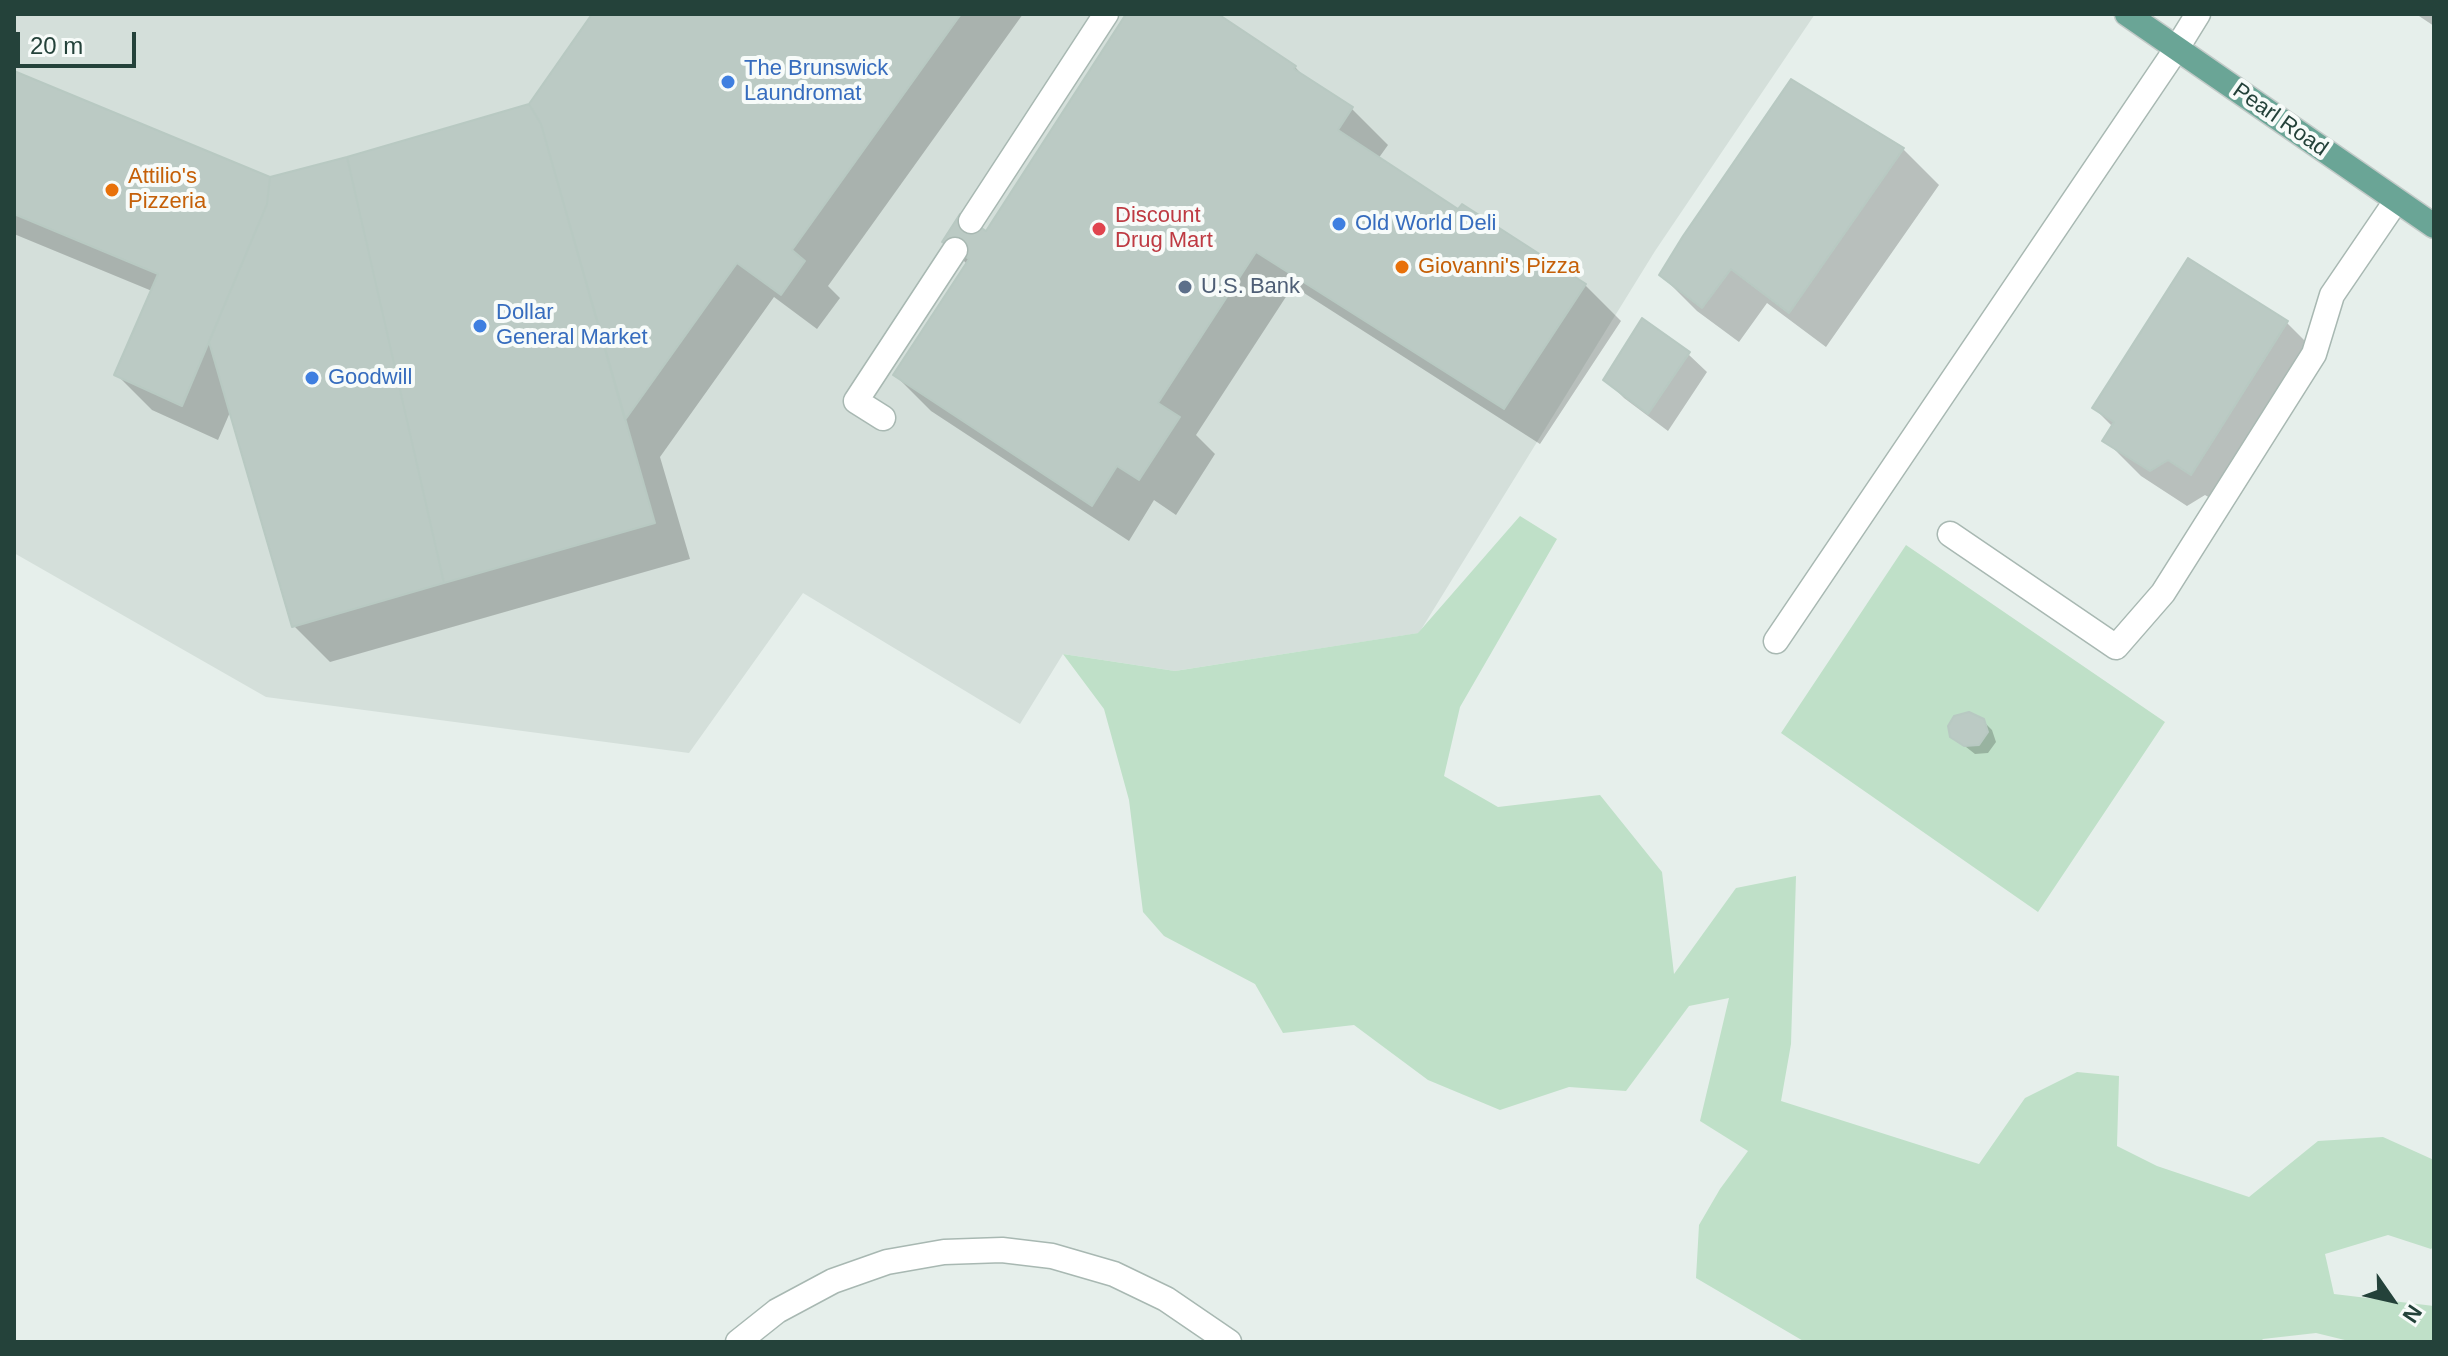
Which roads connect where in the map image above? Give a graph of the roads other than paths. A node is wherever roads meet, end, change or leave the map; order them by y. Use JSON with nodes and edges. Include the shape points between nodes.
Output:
{"nodes":[{"id":1,"x":1106,"y":14,"type":"edge"},
{"id":2,"x":2127,"y":14,"type":"edge"},
{"id":3,"x":2198,"y":14,"type":"edge"},
{"id":4,"x":2177,"y":48,"type":"junction"},
{"id":5,"x":2396,"y":201,"type":"junction"},
{"id":6,"x":971,"y":221,"type":"dead end"},
{"id":7,"x":2434,"y":226,"type":"edge"},
{"id":8,"x":955,"y":250,"type":"dead end"},
{"id":9,"x":883,"y":418,"type":"dead end"},
{"id":10,"x":1950,"y":534,"type":"dead end"},
{"id":11,"x":1776,"y":641,"type":"dead end"},
{"id":12,"x":738,"y":1342,"type":"edge"},
{"id":13,"x":1229,"y":1342,"type":"edge"}],
"edges":[{"from":1,"to":6,"type":"street"},
{"from":2,"to":4,"type":"main road","name":"Pearl Road"},
{"from":3,"to":4,"type":"street"},
{"from":4,"to":5,"type":"main road","name":"Pearl Road"},
{"from":4,"to":11,"type":"street"},
{"from":5,"to":7,"type":"main road","name":"Pearl Road"},
{"from":5,"to":10,"type":"street","via":[[2332,295],[2314,354],[2163,593],[2116,647]]},
{"from":8,"to":9,"type":"street","via":[[856,401]]},
{"from":12,"to":13,"type":"street","via":[[777,1311],[833,1281],[887,1262],[944,1252],[1002,1250],[1052,1256],[1114,1274],[1166,1299]]}]}
